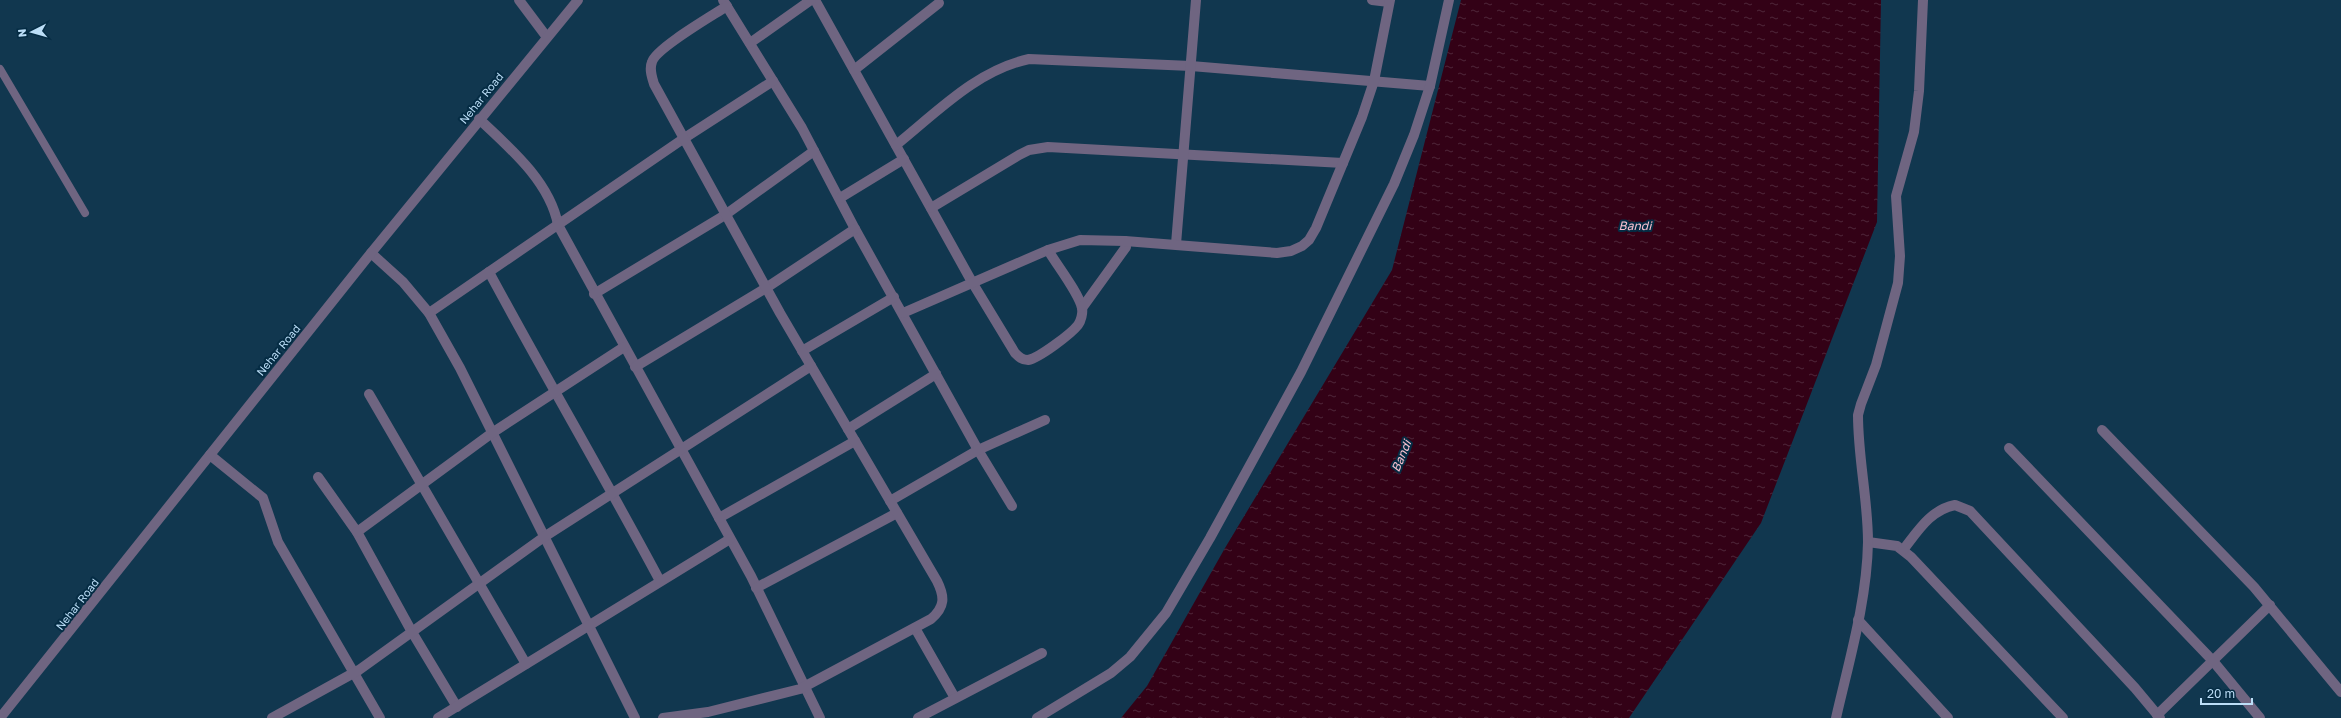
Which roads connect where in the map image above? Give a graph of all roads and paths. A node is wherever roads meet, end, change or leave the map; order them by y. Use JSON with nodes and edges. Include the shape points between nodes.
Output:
{"nodes":[{"id":1,"x":519,"y":0,"type":"edge"},
{"id":2,"x":578,"y":0,"type":"edge"},
{"id":3,"x":811,"y":0,"type":"edge"},
{"id":4,"x":815,"y":0,"type":"edge"},
{"id":5,"x":1196,"y":0,"type":"edge"},
{"id":6,"x":1372,"y":0,"type":"edge"},
{"id":7,"x":1449,"y":0,"type":"edge"},
{"id":8,"x":1923,"y":0,"type":"edge"},
{"id":9,"x":1390,"y":1,"type":"edge"},
{"id":10,"x":725,"y":3,"type":"edge"},
{"id":11,"x":940,"y":3,"type":"dead end"},
{"id":12,"x":546,"y":36,"type":"junction"},
{"id":13,"x":750,"y":43,"type":"junction"},
{"id":14,"x":1191,"y":66,"type":"junction"},
{"id":15,"x":0,"y":68,"type":"edge"},
{"id":16,"x":854,"y":70,"type":"junction"},
{"id":17,"x":773,"y":81,"type":"junction"},
{"id":18,"x":1374,"y":81,"type":"junction"},
{"id":19,"x":1430,"y":86,"type":"junction"},
{"id":20,"x":479,"y":119,"type":"junction"},
{"id":21,"x":683,"y":139,"type":"junction"},
{"id":22,"x":896,"y":145,"type":"junction"},
{"id":23,"x":814,"y":151,"type":"junction"},
{"id":24,"x":1184,"y":153,"type":"junction"},
{"id":25,"x":904,"y":159,"type":"junction"},
{"id":26,"x":1343,"y":163,"type":"junction"},
{"id":27,"x":840,"y":198,"type":"junction"},
{"id":28,"x":931,"y":208,"type":"junction"},
{"id":29,"x":85,"y":213,"type":"dead end"},
{"id":30,"x":725,"y":215,"type":"junction"},
{"id":31,"x":558,"y":225,"type":"junction"},
{"id":32,"x":855,"y":229,"type":"junction"},
{"id":33,"x":1125,"y":241,"type":"junction"},
{"id":34,"x":1176,"y":244,"type":"junction"},
{"id":35,"x":1048,"y":250,"type":"junction"},
{"id":36,"x":371,"y":253,"type":"junction"},
{"id":37,"x":489,"y":272,"type":"junction"},
{"id":38,"x":972,"y":282,"type":"junction"},
{"id":39,"x":766,"y":288,"type":"junction"},
{"id":40,"x":594,"y":294,"type":"junction"},
{"id":41,"x":894,"y":297,"type":"junction"},
{"id":42,"x":1082,"y":308,"type":"junction"},
{"id":43,"x":429,"y":313,"type":"junction"},
{"id":44,"x":902,"y":313,"type":"junction"},
{"id":45,"x":624,"y":347,"type":"junction"},
{"id":46,"x":802,"y":351,"type":"junction"},
{"id":47,"x":811,"y":366,"type":"junction"},
{"id":48,"x":635,"y":367,"type":"junction"},
{"id":49,"x":936,"y":374,"type":"junction"},
{"id":50,"x":554,"y":393,"type":"junction"},
{"id":51,"x":369,"y":394,"type":"dead end"},
{"id":52,"x":1045,"y":420,"type":"dead end"},
{"id":53,"x":848,"y":429,"type":"junction"},
{"id":54,"x":2102,"y":430,"type":"dead end"},
{"id":55,"x":492,"y":433,"type":"junction"},
{"id":56,"x":855,"y":441,"type":"junction"},
{"id":57,"x":680,"y":448,"type":"junction"},
{"id":58,"x":2009,"y":448,"type":"dead end"},
{"id":59,"x":978,"y":450,"type":"junction"},
{"id":60,"x":210,"y":455,"type":"junction"},
{"id":61,"x":318,"y":476,"type":"dead end"},
{"id":62,"x":422,"y":484,"type":"junction"},
{"id":63,"x":613,"y":493,"type":"junction"},
{"id":64,"x":890,"y":501,"type":"junction"},
{"id":65,"x":1012,"y":506,"type":"dead end"},
{"id":66,"x":897,"y":513,"type":"junction"},
{"id":67,"x":719,"y":518,"type":"junction"},
{"id":68,"x":357,"y":532,"type":"junction"},
{"id":69,"x":544,"y":537,"type":"junction"},
{"id":70,"x":730,"y":539,"type":"junction"},
{"id":71,"x":1868,"y":542,"type":"junction"},
{"id":72,"x":1903,"y":550,"type":"junction"},
{"id":73,"x":660,"y":582,"type":"junction"},
{"id":74,"x":480,"y":583,"type":"junction"},
{"id":75,"x":756,"y":588,"type":"junction"},
{"id":76,"x":2270,"y":605,"type":"junction"},
{"id":77,"x":1858,"y":620,"type":"junction"},
{"id":78,"x":588,"y":625,"type":"junction"},
{"id":79,"x":916,"y":628,"type":"junction"},
{"id":80,"x":412,"y":632,"type":"junction"},
{"id":81,"x":1042,"y":653,"type":"dead end"},
{"id":82,"x":2213,"y":660,"type":"junction"},
{"id":83,"x":526,"y":664,"type":"junction"},
{"id":84,"x":354,"y":673,"type":"junction"},
{"id":85,"x":806,"y":686,"type":"junction"},
{"id":86,"x":2341,"y":692,"type":"edge"},
{"id":87,"x":955,"y":698,"type":"junction"},
{"id":88,"x":457,"y":706,"type":"junction"},
{"id":89,"x":2159,"y":716,"type":"edge"},
{"id":90,"x":0,"y":718,"type":"edge"},
{"id":91,"x":272,"y":718,"type":"edge"},
{"id":92,"x":380,"y":718,"type":"edge"},
{"id":93,"x":438,"y":718,"type":"edge"},
{"id":94,"x":635,"y":718,"type":"edge"},
{"id":95,"x":663,"y":718,"type":"edge"},
{"id":96,"x":820,"y":718,"type":"edge"},
{"id":97,"x":918,"y":718,"type":"edge"},
{"id":98,"x":1038,"y":718,"type":"edge"},
{"id":99,"x":1836,"y":718,"type":"edge"},
{"id":100,"x":1948,"y":718,"type":"edge"},
{"id":101,"x":2063,"y":718,"type":"edge"},
{"id":102,"x":2260,"y":718,"type":"edge"}],
"edges":[{"from":1,"to":12,"type":"street"},
{"from":2,"to":12,"type":"street","name":"Nehar Road"},
{"from":3,"to":13,"type":"street"},
{"from":4,"to":16,"type":"street"},
{"from":5,"to":14,"type":"street"},
{"from":6,"to":9,"type":"street"},
{"from":7,"to":19,"type":"street"},
{"from":8,"to":71,"type":"street","via":[[1919,91],[1914,132],[1896,196],[1901,267],[1876,365],[1858,415]]},
{"from":9,"to":18,"type":"street"},
{"from":10,"to":13,"type":"street"},
{"from":10,"to":21,"type":"street","via":[[665,48],[652,62],[654,84]]},
{"from":11,"to":16,"type":"street"},
{"from":12,"to":20,"type":"street","name":"Nehar Road"},
{"from":13,"to":17,"type":"street"},
{"from":14,"to":18,"type":"street"},
{"from":14,"to":22,"type":"street","via":[[1047,59],[1013,62],[978,79]]},
{"from":14,"to":24,"type":"street"},
{"from":15,"to":29,"type":"lane"},
{"from":16,"to":22,"type":"street"},
{"from":17,"to":21,"type":"street"},
{"from":17,"to":23,"type":"street"},
{"from":18,"to":19,"type":"street"},
{"from":18,"to":26,"type":"street"},
{"from":19,"to":98,"type":"street","via":[[1394,184],[1305,365],[1166,613],[1121,666]]},
{"from":20,"to":31,"type":"street","via":[[524,160],[555,211]]},
{"from":20,"to":36,"type":"street","name":"Nehar Road"},
{"from":21,"to":30,"type":"street"},
{"from":21,"to":31,"type":"street"},
{"from":22,"to":25,"type":"street"},
{"from":23,"to":27,"type":"street"},
{"from":23,"to":30,"type":"street"},
{"from":24,"to":26,"type":"street"},
{"from":24,"to":28,"type":"street","via":[[1037,148],[1019,155]]},
{"from":24,"to":34,"type":"street"},
{"from":25,"to":27,"type":"street"},
{"from":25,"to":28,"type":"street"},
{"from":26,"to":34,"type":"street","via":[[1316,228],[1302,246],[1277,253]]},
{"from":27,"to":32,"type":"street"},
{"from":28,"to":38,"type":"street"},
{"from":30,"to":39,"type":"street"},
{"from":30,"to":40,"type":"street"},
{"from":31,"to":37,"type":"street"},
{"from":31,"to":40,"type":"street"},
{"from":32,"to":39,"type":"street"},
{"from":32,"to":41,"type":"street"},
{"from":33,"to":34,"type":"street"},
{"from":33,"to":35,"type":"street","via":[[1080,240]]},
{"from":33,"to":42,"type":"street","via":[[1126,247]]},
{"from":35,"to":38,"type":"street"},
{"from":35,"to":42,"type":"street"},
{"from":36,"to":43,"type":"street","via":[[404,282]]},
{"from":36,"to":60,"type":"street","name":"Nehar Road"},
{"from":37,"to":43,"type":"street"},
{"from":37,"to":50,"type":"street"},
{"from":38,"to":42,"type":"street","via":[[1015,353],[1019,358],[1027,360],[1069,334],[1079,324]]},
{"from":38,"to":44,"type":"street"},
{"from":39,"to":46,"type":"street"},
{"from":39,"to":48,"type":"street"},
{"from":40,"to":45,"type":"street"},
{"from":41,"to":44,"type":"street"},
{"from":41,"to":46,"type":"street"},
{"from":43,"to":55,"type":"street"},
{"from":44,"to":49,"type":"street"},
{"from":45,"to":48,"type":"street"},
{"from":45,"to":50,"type":"street"},
{"from":46,"to":47,"type":"street"},
{"from":47,"to":53,"type":"street"},
{"from":47,"to":57,"type":"street"},
{"from":48,"to":57,"type":"street"},
{"from":49,"to":53,"type":"street"},
{"from":49,"to":59,"type":"street"},
{"from":50,"to":55,"type":"street"},
{"from":50,"to":63,"type":"street"},
{"from":51,"to":62,"type":"street"},
{"from":52,"to":59,"type":"street"},
{"from":53,"to":56,"type":"street"},
{"from":54,"to":76,"type":"street"},
{"from":55,"to":62,"type":"street"},
{"from":55,"to":69,"type":"street"},
{"from":56,"to":64,"type":"street"},
{"from":56,"to":67,"type":"street"},
{"from":57,"to":63,"type":"street"},
{"from":57,"to":67,"type":"street"},
{"from":58,"to":82,"type":"street"},
{"from":59,"to":64,"type":"street"},
{"from":59,"to":65,"type":"street"},
{"from":60,"to":84,"type":"street","via":[[263,498],[278,542]]},
{"from":60,"to":90,"type":"street","name":"Nehar Road"},
{"from":61,"to":68,"type":"street"},
{"from":62,"to":68,"type":"street"},
{"from":62,"to":74,"type":"street"},
{"from":63,"to":69,"type":"street"},
{"from":63,"to":73,"type":"street"},
{"from":64,"to":66,"type":"street"},
{"from":66,"to":75,"type":"street"},
{"from":66,"to":79,"type":"street","via":[[937,582],[943,599],[938,613]]},
{"from":67,"to":70,"type":"street"},
{"from":68,"to":80,"type":"street"},
{"from":69,"to":74,"type":"street"},
{"from":69,"to":78,"type":"street"},
{"from":70,"to":73,"type":"street"},
{"from":70,"to":75,"type":"street"},
{"from":71,"to":72,"type":"street","via":[[1889,544]]},
{"from":71,"to":77,"type":"street"},
{"from":72,"to":89,"type":"street","via":[[1937,511],[1955,505],[1970,512]]},
{"from":72,"to":101,"type":"street"},
{"from":73,"to":78,"type":"street"},
{"from":74,"to":80,"type":"street"},
{"from":74,"to":83,"type":"street"},
{"from":75,"to":85,"type":"street"},
{"from":76,"to":82,"type":"street"},
{"from":76,"to":86,"type":"street"},
{"from":77,"to":99,"type":"street"},
{"from":77,"to":100,"type":"street"},
{"from":78,"to":83,"type":"street"},
{"from":78,"to":94,"type":"street"},
{"from":79,"to":85,"type":"street"},
{"from":79,"to":87,"type":"street"},
{"from":80,"to":84,"type":"street"},
{"from":80,"to":88,"type":"street"},
{"from":81,"to":87,"type":"street"},
{"from":82,"to":89,"type":"street"},
{"from":82,"to":102,"type":"street"},
{"from":83,"to":88,"type":"street"},
{"from":84,"to":91,"type":"street"},
{"from":84,"to":92,"type":"street"},
{"from":85,"to":95,"type":"street","via":[[786,694],[708,712]]},
{"from":85,"to":96,"type":"street"},
{"from":87,"to":97,"type":"street"},
{"from":88,"to":93,"type":"street"}]}
